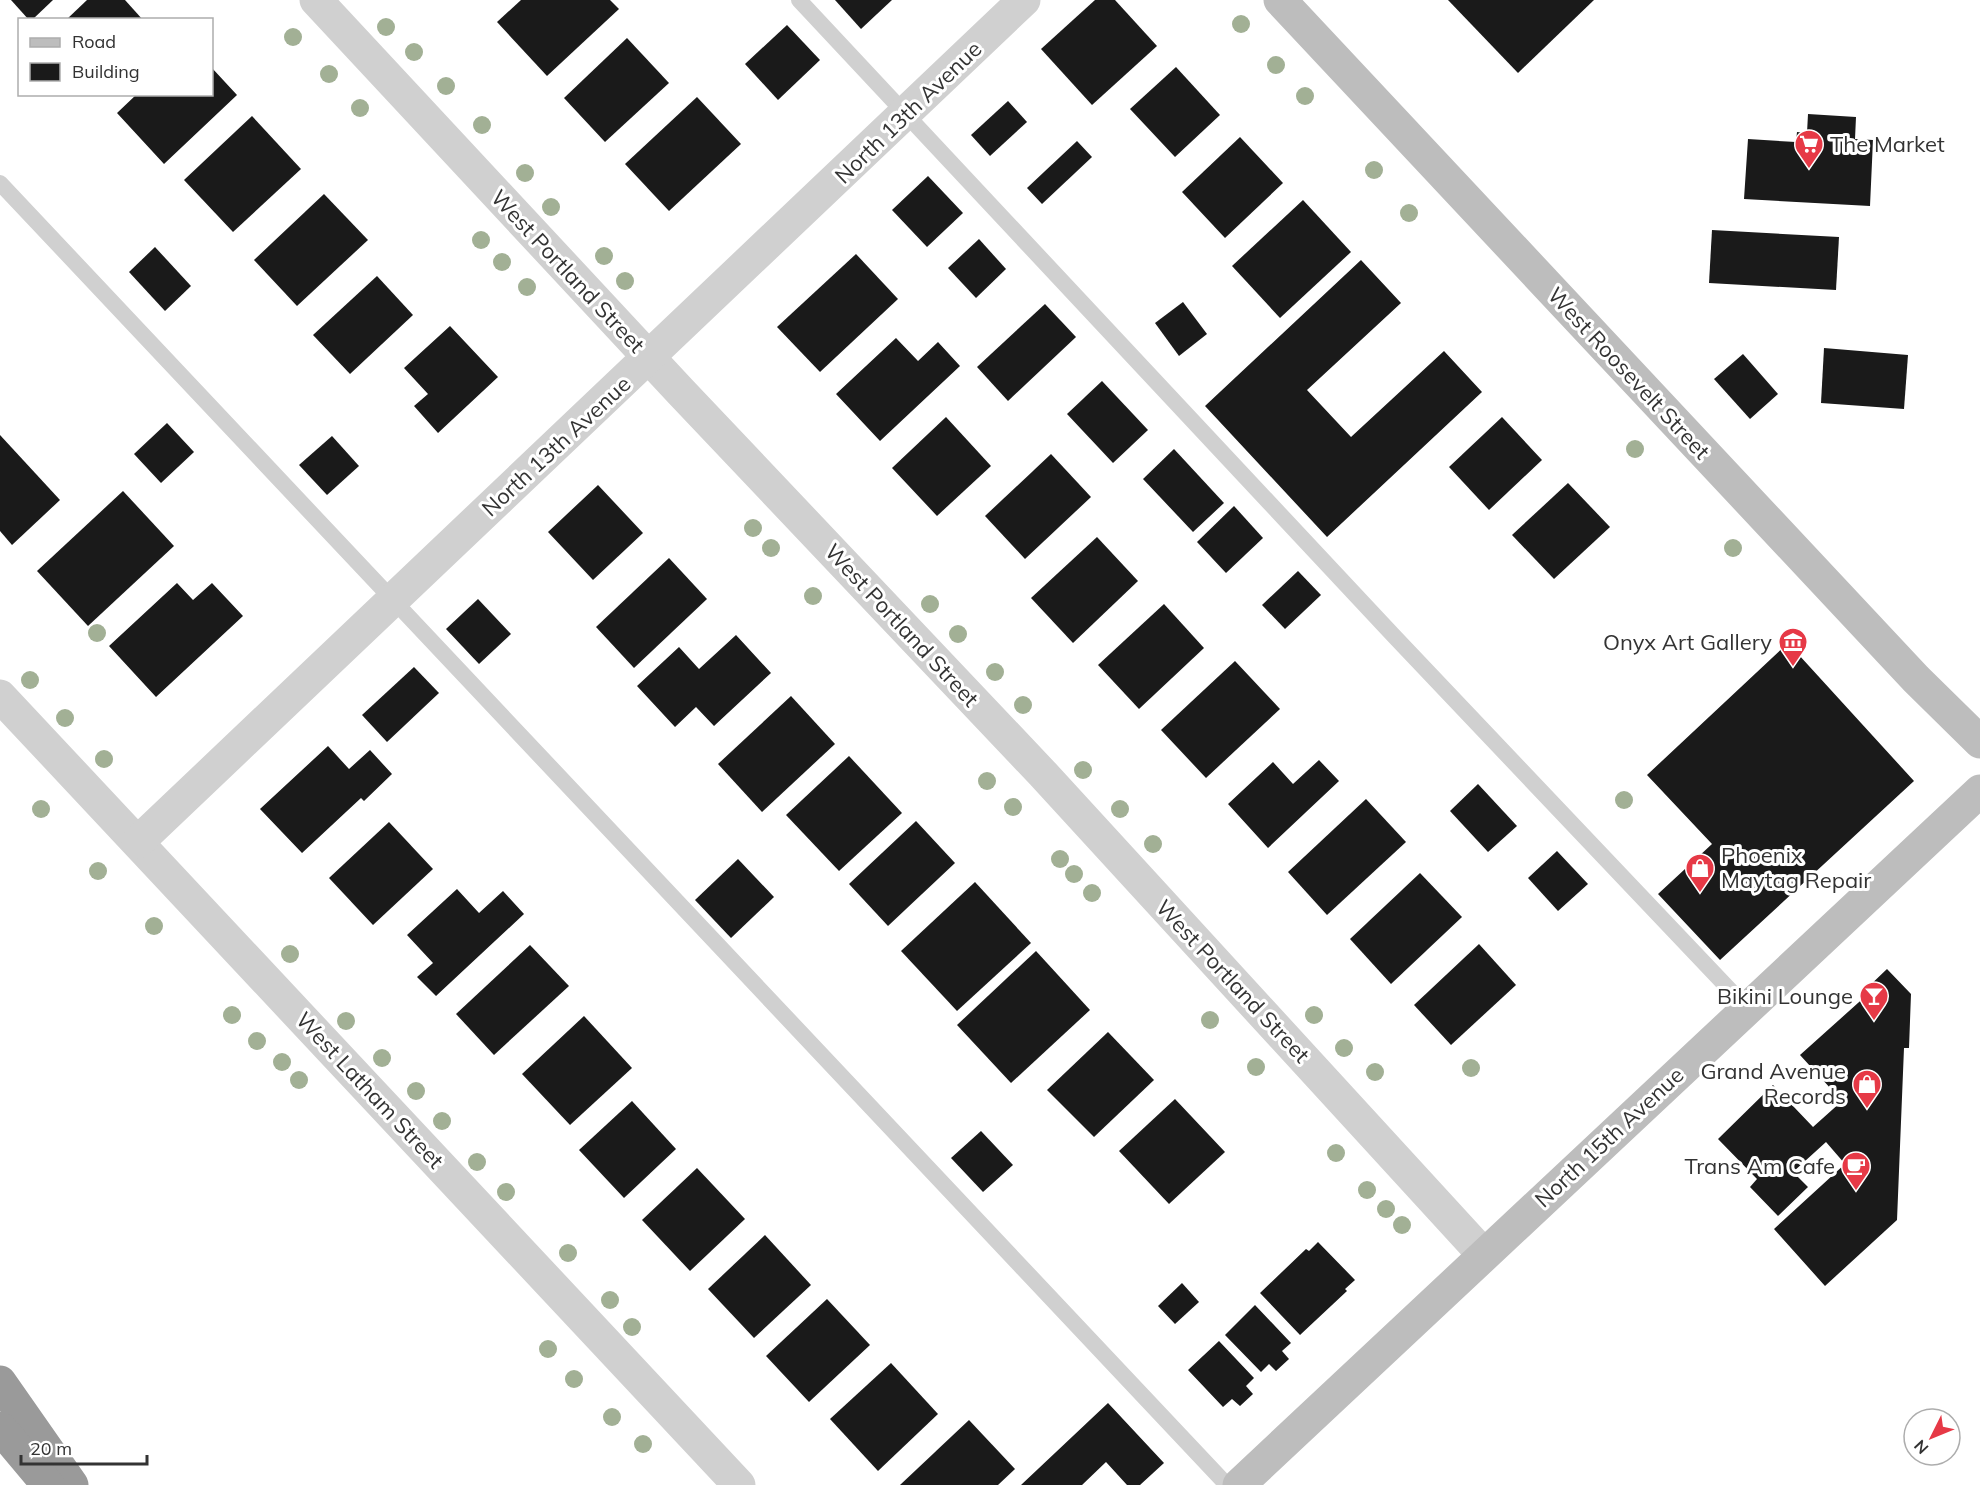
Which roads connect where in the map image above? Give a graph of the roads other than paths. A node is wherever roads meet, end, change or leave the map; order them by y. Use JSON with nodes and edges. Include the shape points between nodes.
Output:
{"nodes":[{"id":1,"x":316,"y":0,"type":"edge"},
{"id":2,"x":799,"y":0,"type":"edge"},
{"id":3,"x":1024,"y":0,"type":"edge"},
{"id":4,"x":1280,"y":0,"type":"edge"},
{"id":5,"x":906,"y":114,"type":"junction"},
{"id":6,"x":0,"y":183,"type":"edge"},
{"id":7,"x":649,"y":358,"type":"junction"},
{"id":8,"x":393,"y":600,"type":"junction"},
{"id":9,"x":0,"y":696,"type":"edge"},
{"id":10,"x":1980,"y":742,"type":"edge"},
{"id":11,"x":1980,"y":790,"type":"edge"},
{"id":12,"x":138,"y":842,"type":"junction"},
{"id":13,"x":1748,"y":1009,"type":"junction"},
{"id":14,"x":1483,"y":1254,"type":"junction"},
{"id":15,"x":0,"y":1382,"type":"edge"},
{"id":16,"x":0,"y":1428,"type":"edge"},
{"id":17,"x":48,"y":1485,"type":"edge"},
{"id":18,"x":72,"y":1485,"type":"edge"},
{"id":19,"x":739,"y":1485,"type":"edge"},
{"id":20,"x":1227,"y":1485,"type":"edge"},
{"id":21,"x":1239,"y":1485,"type":"edge"}],
"edges":[{"from":1,"to":7,"type":"street","name":"West Portland Street"},
{"from":2,"to":5,"type":"lane"},
{"from":3,"to":5,"type":"street","name":"North 13th Avenue"},
{"from":4,"to":10,"type":"street","name":"West Roosevelt Street","via":[[1916,679]]},
{"from":5,"to":7,"type":"street","name":"North 13th Avenue"},
{"from":5,"to":13,"type":"lane"},
{"from":6,"to":8,"type":"lane"},
{"from":7,"to":8,"type":"street","name":"North 13th Avenue"},
{"from":7,"to":14,"type":"street","name":"West Portland Street","via":[[1042,773]]},
{"from":8,"to":12,"type":"street","name":"North 13th Avenue"},
{"from":8,"to":20,"type":"lane"},
{"from":9,"to":12,"type":"street","name":"West Latham Street"},
{"from":11,"to":13,"type":"street","name":"North 15th Avenue"},
{"from":12,"to":19,"type":"street","name":"West Latham Street"},
{"from":13,"to":14,"type":"street","name":"North 15th Avenue"},
{"from":14,"to":21,"type":"street","name":"North 15th Avenue"},
{"from":15,"to":18,"type":"highway"},
{"from":16,"to":17,"type":"highway"}]}
